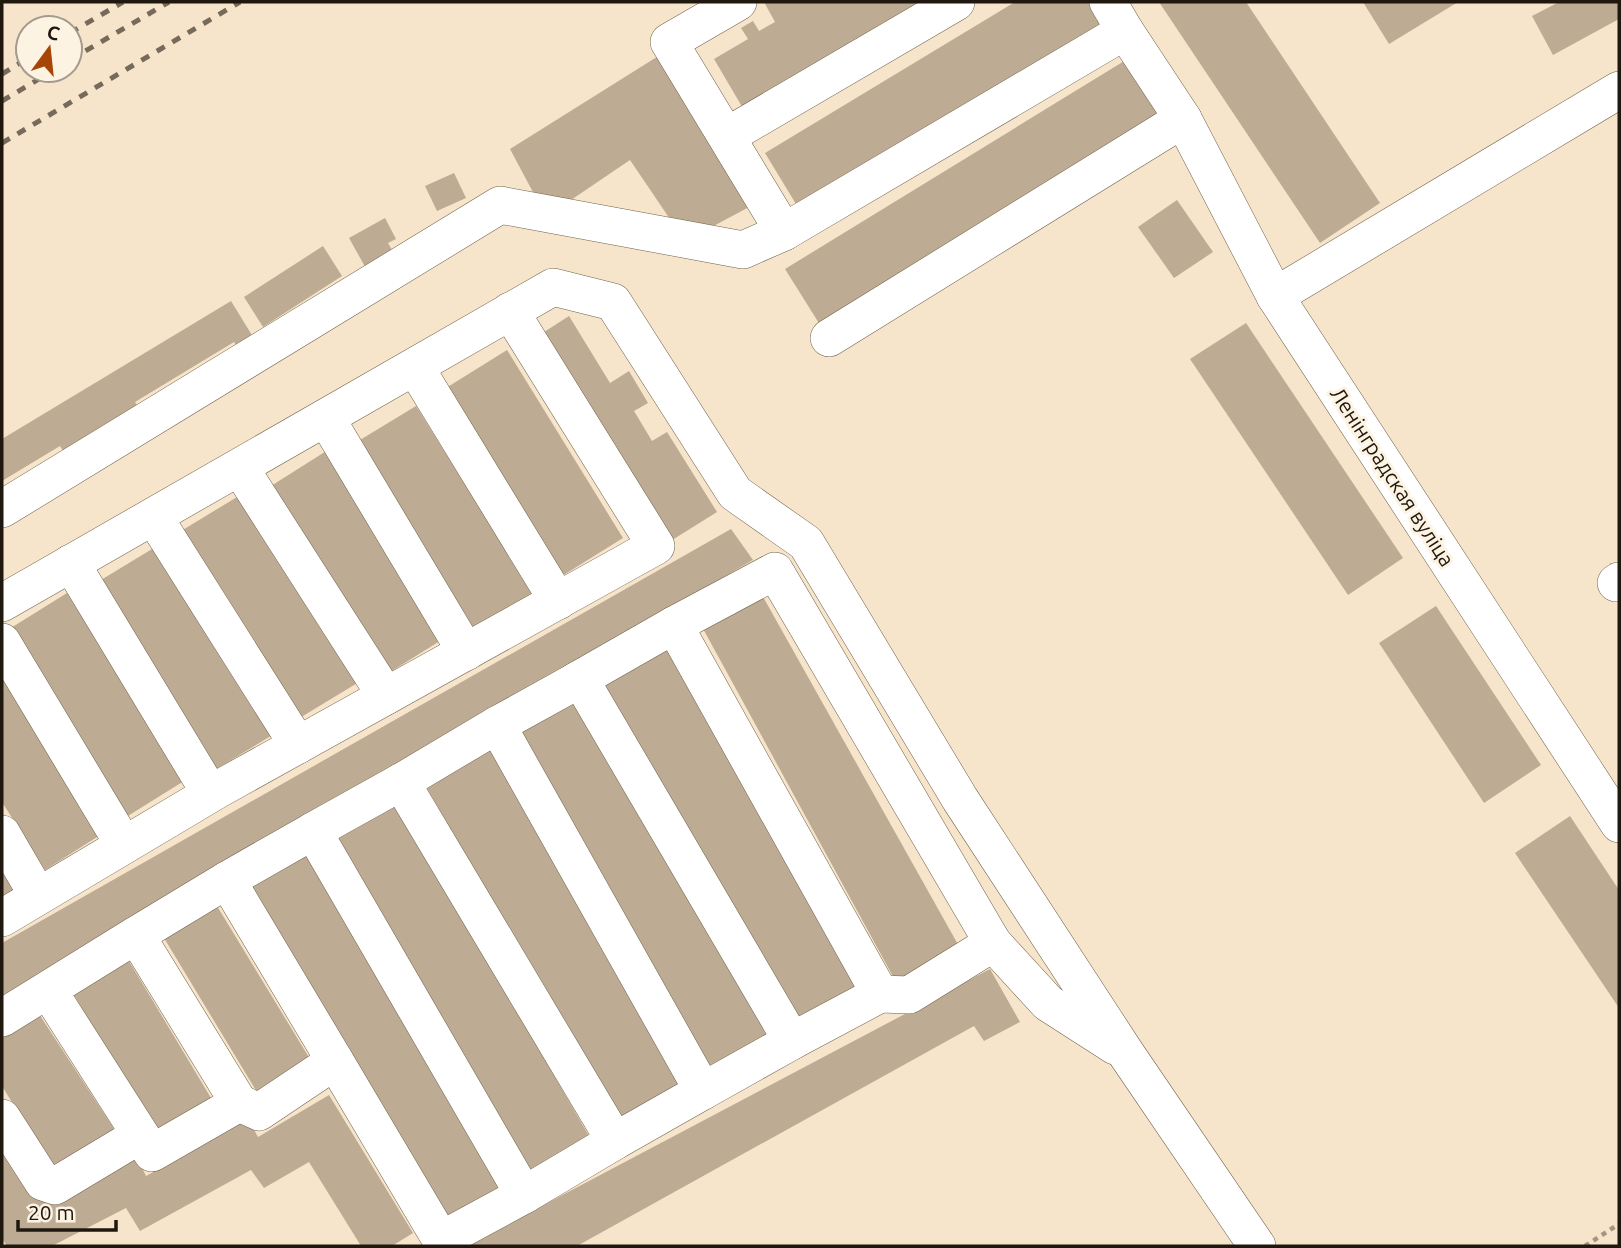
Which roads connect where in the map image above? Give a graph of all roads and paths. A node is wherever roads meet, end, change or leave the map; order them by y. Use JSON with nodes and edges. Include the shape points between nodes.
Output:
{"nodes":[{"id":1,"x":738,"y":2,"type":"edge"},
{"id":2,"x":956,"y":2,"type":"edge"},
{"id":3,"x":1116,"y":16,"type":"edge"},
{"id":4,"x":1619,"y":90,"type":"edge"},
{"id":5,"x":1183,"y":120,"type":"junction"},
{"id":6,"x":727,"y":136,"type":"junction"},
{"id":7,"x":783,"y":232,"type":"junction"},
{"id":8,"x":1275,"y":296,"type":"junction"},
{"id":9,"x":510,"y":312,"type":"junction"},
{"id":10,"x":829,"y":338,"type":"dead end"},
{"id":11,"x":415,"y":367,"type":"junction"},
{"id":12,"x":326,"y":418,"type":"junction"},
{"id":13,"x":240,"y":468,"type":"junction"},
{"id":14,"x":2,"y":509,"type":"edge"},
{"id":15,"x":153,"y":517,"type":"junction"},
{"id":16,"x":71,"y":563,"type":"junction"},
{"id":17,"x":558,"y":601,"type":"junction"},
{"id":18,"x":2,"y":603,"type":"edge"},
{"id":19,"x":674,"y":625,"type":"junction"},
{"id":20,"x":2,"y":642,"type":"edge"},
{"id":21,"x":466,"y":652,"type":"junction"},
{"id":22,"x":576,"y":681,"type":"junction"},
{"id":23,"x":386,"y":696,"type":"junction"},
{"id":24,"x":497,"y":725,"type":"junction"},
{"id":25,"x":298,"y":745,"type":"junction"},
{"id":26,"x":401,"y":782,"type":"junction"},
{"id":27,"x":210,"y":793,"type":"junction"},
{"id":28,"x":1619,"y":824,"type":"edge"},
{"id":29,"x":313,"y":831,"type":"junction"},
{"id":30,"x":2,"y":834,"type":"edge"},
{"id":31,"x":124,"y":845,"type":"junction"},
{"id":32,"x":227,"y":880,"type":"junction"},
{"id":33,"x":38,"y":896,"type":"junction"},
{"id":34,"x":2,"y":918,"type":"edge"},
{"id":35,"x":136,"y":935,"type":"junction"},
{"id":36,"x":993,"y":943,"type":"junction"},
{"id":37,"x":48,"y":990,"type":"junction"},
{"id":38,"x":880,"y":994,"type":"junction"},
{"id":39,"x":2,"y":1018,"type":"edge"},
{"id":40,"x":792,"y":1041,"type":"junction"},
{"id":41,"x":1125,"y":1052,"type":"junction"},
{"id":42,"x":335,"y":1061,"type":"junction"},
{"id":43,"x":703,"y":1091,"type":"junction"},
{"id":44,"x":239,"y":1103,"type":"junction"},
{"id":45,"x":2,"y":1118,"type":"edge"},
{"id":46,"x":140,"y":1135,"type":"junction"},
{"id":47,"x":615,"y":1142,"type":"junction"},
{"id":48,"x":524,"y":1195,"type":"junction"},
{"id":49,"x":1619,"y":1224,"type":"edge"},
{"id":50,"x":1257,"y":1246,"type":"edge"},
{"id":51,"x":1585,"y":1246,"type":"edge"}],
"edges":[{"from":1,"to":6,"type":"street","via":[[669,42]]},
{"from":2,"to":6,"type":"street"},
{"from":3,"to":5,"type":"street","name":"Ленінградская вуліца"},
{"from":3,"to":7,"type":"street"},
{"from":4,"to":8,"type":"street"},
{"from":5,"to":8,"type":"street","name":"Ленінградская вуліца"},
{"from":5,"to":10,"type":"street"},
{"from":6,"to":7,"type":"street"},
{"from":7,"to":14,"type":"street","via":[[743,250],[500,205]]},
{"from":8,"to":28,"type":"street","name":"Ленінградская вуліца"},
{"from":9,"to":11,"type":"street"},
{"from":9,"to":17,"type":"street","via":[[656,546]]},
{"from":9,"to":41,"type":"street","via":[[553,287],[613,302],[735,493],[806,543],[960,799]]},
{"from":11,"to":12,"type":"street"},
{"from":11,"to":17,"type":"street"},
{"from":12,"to":13,"type":"street"},
{"from":12,"to":21,"type":"street"},
{"from":13,"to":15,"type":"street"},
{"from":13,"to":23,"type":"street"},
{"from":15,"to":16,"type":"street"},
{"from":15,"to":25,"type":"street"},
{"from":16,"to":18,"type":"street"},
{"from":16,"to":27,"type":"street"},
{"from":17,"to":21,"type":"street"},
{"from":19,"to":22,"type":"street"},
{"from":19,"to":36,"type":"street","via":[[775,570]]},
{"from":19,"to":38,"type":"street"},
{"from":20,"to":31,"type":"street"},
{"from":21,"to":23,"type":"street"},
{"from":22,"to":24,"type":"street"},
{"from":22,"to":40,"type":"street","via":[[580,678]]},
{"from":23,"to":25,"type":"street"},
{"from":24,"to":26,"type":"street"},
{"from":24,"to":43,"type":"street"},
{"from":25,"to":27,"type":"street"},
{"from":26,"to":29,"type":"street"},
{"from":26,"to":47,"type":"street"},
{"from":27,"to":31,"type":"street"},
{"from":29,"to":32,"type":"street"},
{"from":29,"to":48,"type":"street"},
{"from":30,"to":33,"type":"street"},
{"from":31,"to":33,"type":"street"},
{"from":32,"to":35,"type":"street"},
{"from":32,"to":42,"type":"street"},
{"from":33,"to":34,"type":"street"},
{"from":35,"to":37,"type":"street"},
{"from":35,"to":44,"type":"street"},
{"from":36,"to":38,"type":"street","via":[[909,995]]},
{"from":36,"to":41,"type":"street","via":[[1048,1003]]},
{"from":37,"to":39,"type":"street"},
{"from":37,"to":46,"type":"street"},
{"from":38,"to":40,"type":"street"},
{"from":40,"to":43,"type":"street"},
{"from":41,"to":50,"type":"street"},
{"from":42,"to":44,"type":"street","via":[[259,1112]]},
{"from":42,"to":48,"type":"street","via":[[441,1240]]},
{"from":43,"to":47,"type":"street"},
{"from":44,"to":46,"type":"street","via":[[152,1153]]},
{"from":45,"to":46,"type":"street","via":[[43,1182],[55,1186]]},
{"from":47,"to":48,"type":"street"},
{"from":49,"to":51,"type":"path"}]}
